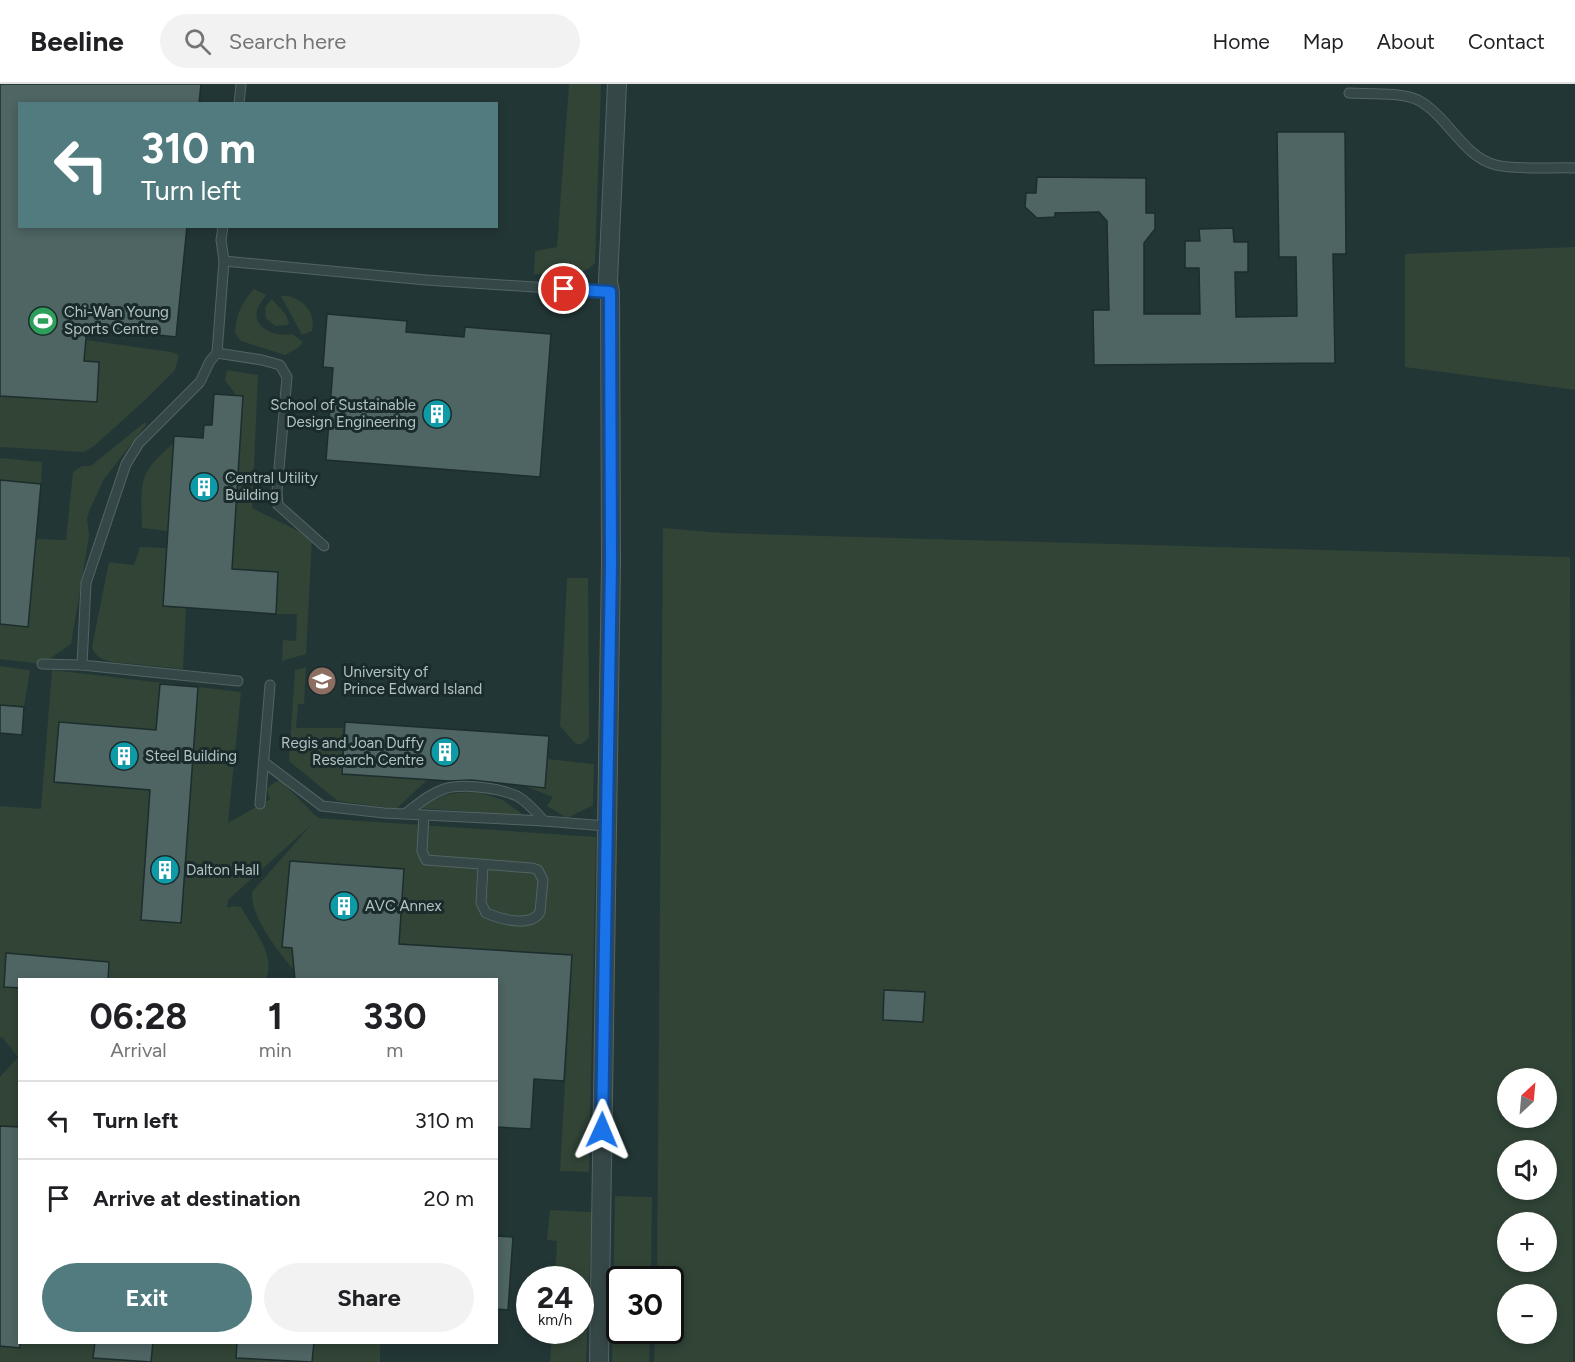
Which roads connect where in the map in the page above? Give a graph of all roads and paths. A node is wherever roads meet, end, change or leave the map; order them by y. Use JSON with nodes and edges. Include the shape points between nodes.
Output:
{"nodes":[{"id":1,"x":241,"y":84,"type":"edge"},
{"id":2,"x":617,"y":84,"type":"edge"},
{"id":3,"x":1349,"y":93,"type":"dead end"},
{"id":4,"x":239,"y":102,"type":"edge"},
{"id":5,"x":1575,"y":168,"type":"edge"},
{"id":6,"x":223,"y":228,"type":"edge"},
{"id":7,"x":224,"y":261,"type":"junction"},
{"id":8,"x":610,"y":292,"type":"junction"},
{"id":9,"x":217,"y":354,"type":"junction"},
{"id":10,"x":324,"y":546,"type":"dead end"},
{"id":11,"x":42,"y":664,"type":"dead end"},
{"id":12,"x":82,"y":665,"type":"junction"},
{"id":13,"x":238,"y":681,"type":"dead end"},
{"id":14,"x":270,"y":685,"type":"dead end"},
{"id":15,"x":265,"y":763,"type":"junction"},
{"id":16,"x":260,"y":804,"type":"dead end"},
{"id":17,"x":405,"y":814,"type":"junction"},
{"id":18,"x":424,"y":815,"type":"junction"},
{"id":19,"x":544,"y":821,"type":"junction"},
{"id":20,"x":606,"y":826,"type":"junction"},
{"id":21,"x":483,"y":865,"type":"junction"},
{"id":22,"x":600,"y":1362,"type":"edge"}],
"edges":[{"from":1,"to":4,"type":"lane"},
{"from":2,"to":8,"type":"street"},
{"from":3,"to":5,"type":"lane","via":[[1417,100],[1481,158],[1496,165]]},
{"from":6,"to":7,"type":"lane"},
{"from":7,"to":8,"type":"lane"},
{"from":7,"to":9,"type":"lane"},
{"from":8,"to":20,"type":"street","via":[[611,563]]},
{"from":9,"to":10,"type":"lane","via":[[280,365],[287,377],[278,505]]},
{"from":9,"to":12,"type":"lane","via":[[200,382],[139,443],[126,464],[86,583]]},
{"from":11,"to":12,"type":"lane"},
{"from":12,"to":13,"type":"lane"},
{"from":14,"to":15,"type":"lane"},
{"from":15,"to":16,"type":"lane"},
{"from":15,"to":17,"type":"lane","via":[[322,806]]},
{"from":17,"to":18,"type":"lane"},
{"from":17,"to":19,"type":"lane","via":[[430,795],[455,786],[518,797]]},
{"from":18,"to":19,"type":"lane"},
{"from":18,"to":21,"type":"lane","via":[[422,851],[426,860]]},
{"from":19,"to":20,"type":"lane"},
{"from":20,"to":22,"type":"street"},
{"from":21,"to":21,"type":"lane","via":[[538,870],[543,880],[538,916],[527,922],[486,913],[481,903]]}]}
